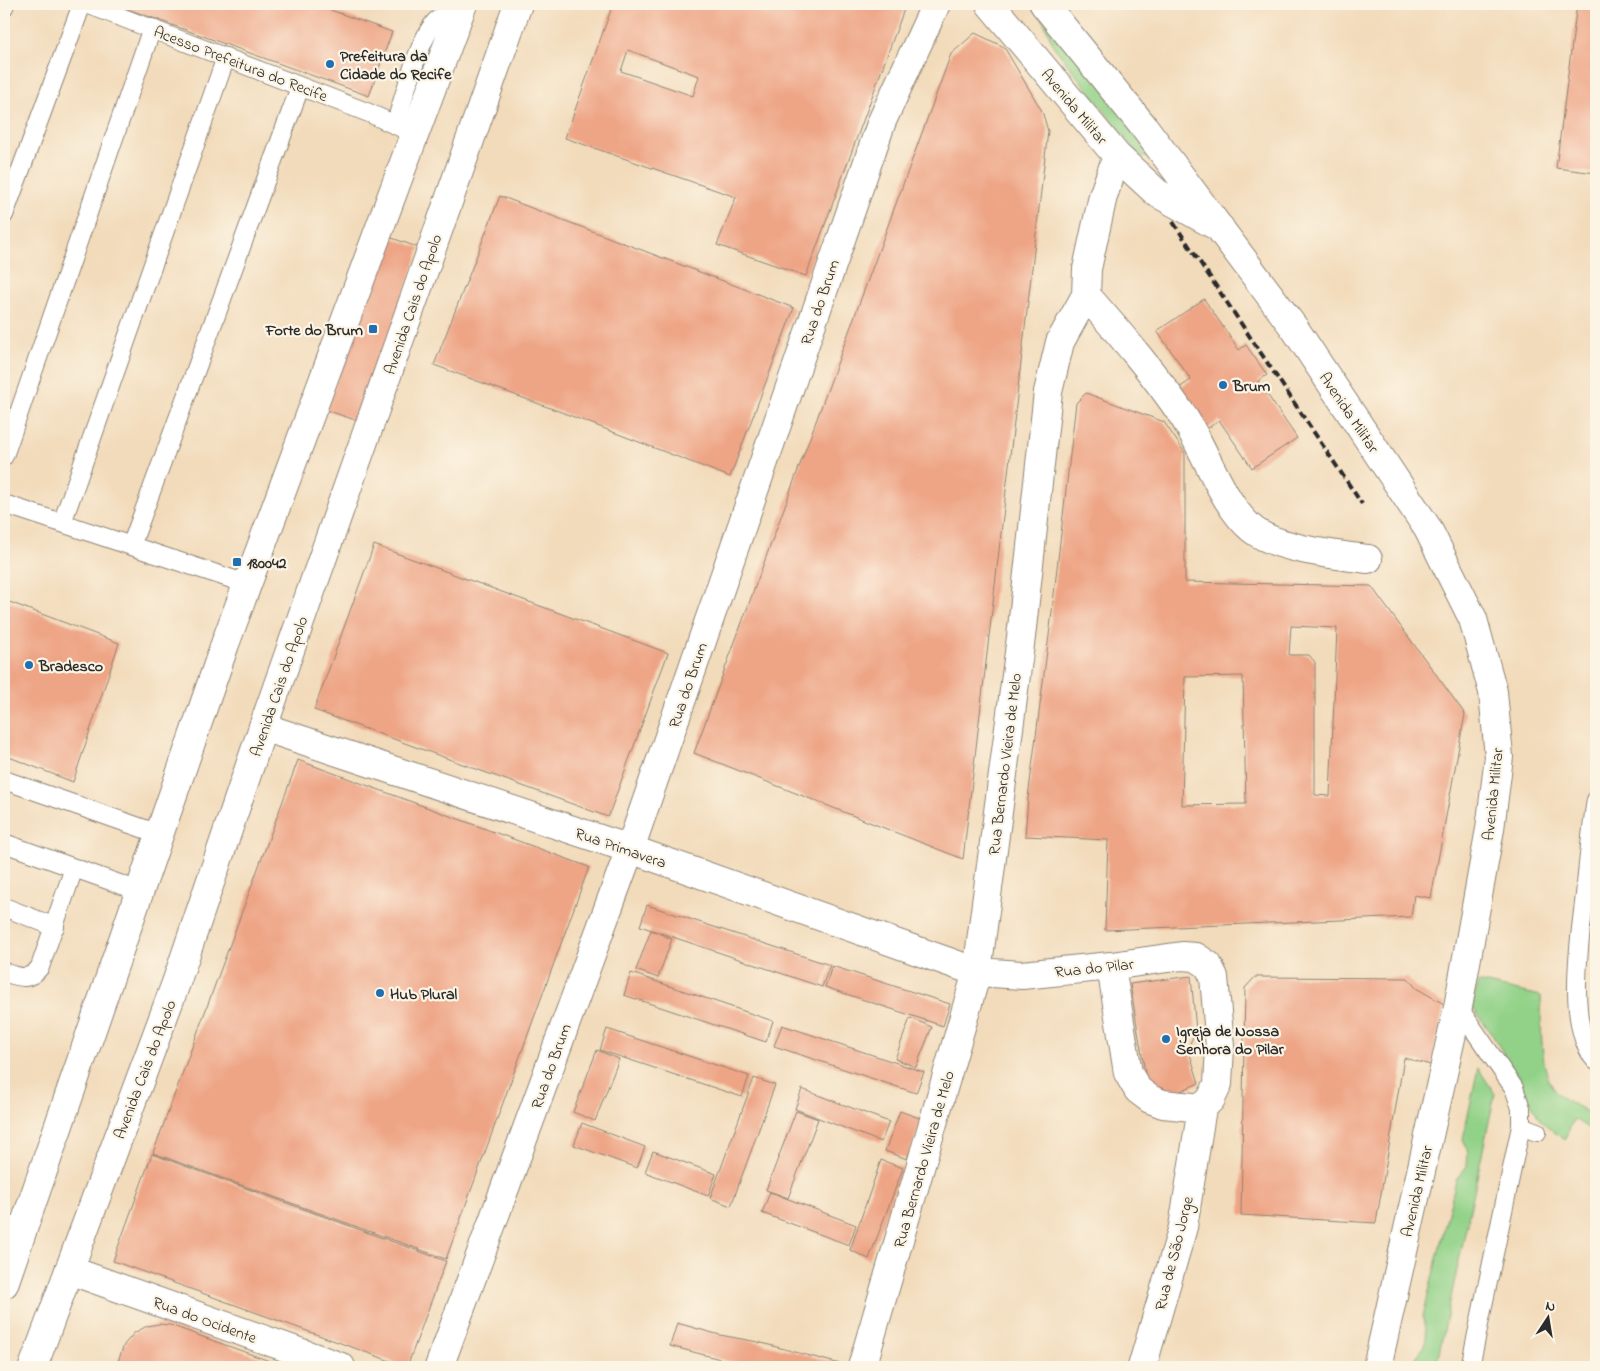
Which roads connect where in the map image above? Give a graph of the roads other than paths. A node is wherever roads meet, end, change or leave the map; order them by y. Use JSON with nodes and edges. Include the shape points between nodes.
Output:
{"nodes":[{"id":1,"x":82,"y":4,"type":"edge"},
{"id":2,"x":86,"y":4,"type":"edge"},
{"id":3,"x":518,"y":4,"type":"edge"},
{"id":4,"x":936,"y":4,"type":"edge"},
{"id":5,"x":990,"y":4,"type":"edge"},
{"id":6,"x":1044,"y":4,"type":"edge"},
{"id":7,"x":463,"y":5,"type":"edge"},
{"id":8,"x":152,"y":28,"type":"junction"},
{"id":9,"x":226,"y":58,"type":"junction"},
{"id":10,"x":300,"y":87,"type":"junction"},
{"id":11,"x":405,"y":129,"type":"junction"},
{"id":12,"x":1117,"y":156,"type":"junction"},
{"id":13,"x":4,"y":215,"type":"edge"},
{"id":14,"x":1220,"y":228,"type":"junction"},
{"id":15,"x":1086,"y":295,"type":"junction"},
{"id":16,"x":4,"y":456,"type":"edge"},
{"id":17,"x":4,"y":504,"type":"edge"},
{"id":18,"x":62,"y":523,"type":"junction"},
{"id":19,"x":131,"y":546,"type":"junction"},
{"id":20,"x":1368,"y":559,"type":"dead end"},
{"id":21,"x":247,"y":584,"type":"junction"},
{"id":22,"x":263,"y":727,"type":"junction"},
{"id":23,"x":4,"y":780,"type":"edge"},
{"id":24,"x":1596,"y":800,"type":"edge"},
{"id":25,"x":159,"y":834,"type":"junction"},
{"id":26,"x":4,"y":843,"type":"edge"},
{"id":27,"x":630,"y":849,"type":"junction"},
{"id":28,"x":74,"y":868,"type":"junction"},
{"id":29,"x":139,"y":891,"type":"junction"},
{"id":30,"x":4,"y":907,"type":"edge"},
{"id":31,"x":55,"y":927,"type":"junction"},
{"id":32,"x":1208,"y":965,"type":"joint"},
{"id":33,"x":1111,"y":966,"type":"junction"},
{"id":34,"x":4,"y":972,"type":"edge"},
{"id":35,"x":977,"y":972,"type":"junction"},
{"id":36,"x":1458,"y":1007,"type":"junction"},
{"id":37,"x":1596,"y":1060,"type":"edge"},
{"id":38,"x":1202,"y":1108,"type":"junction"},
{"id":39,"x":68,"y":1270,"type":"junction"},
{"id":40,"x":4,"y":1284,"type":"edge"},
{"id":41,"x":33,"y":1367,"type":"edge"},
{"id":42,"x":341,"y":1367,"type":"edge"},
{"id":43,"x":439,"y":1367,"type":"edge"},
{"id":44,"x":862,"y":1367,"type":"edge"},
{"id":45,"x":1142,"y":1367,"type":"edge"},
{"id":46,"x":1377,"y":1367,"type":"edge"},
{"id":47,"x":1470,"y":1367,"type":"edge"}],
"edges":[{"from":1,"to":13,"type":"lane"},
{"from":2,"to":8,"type":"lane","name":"Acesso Prefeitura do Recife"},
{"from":3,"to":22,"type":"street","name":"Avenida Cais do Apolo"},
{"from":4,"to":27,"type":"street","name":"Rua do Brum","via":[[882,122]]},
{"from":5,"to":12,"type":"street","name":"Avenida Militar"},
{"from":6,"to":14,"type":"street","name":"Avenida Militar","via":[[1144,127]]},
{"from":7,"to":11,"type":"street"},
{"from":8,"to":9,"type":"lane","name":"Acesso Prefeitura do Recife"},
{"from":8,"to":16,"type":"lane"},
{"from":9,"to":10,"type":"lane","name":"Acesso Prefeitura do Recife"},
{"from":9,"to":18,"type":"lane"},
{"from":10,"to":11,"type":"lane","name":"Acesso Prefeitura do Recife"},
{"from":10,"to":19,"type":"lane"},
{"from":11,"to":21,"type":"street"},
{"from":12,"to":14,"type":"street","name":"Avenida Militar","via":[[1157,193]]},
{"from":12,"to":15,"type":"street","name":"Rua Bernardo Vieira de Melo","via":[[1103,196]]},
{"from":14,"to":36,"type":"street","name":"Avenida Militar","via":[[1295,329],[1428,529],[1473,619],[1493,692],[1499,757],[1490,829]]},
{"from":15,"to":20,"type":"street","via":[[1128,343],[1184,417],[1236,512],[1253,530],[1272,541]]},
{"from":15,"to":35,"type":"street","name":"Rua Bernardo Vieira de Melo","via":[[1060,342],[1048,392]]},
{"from":17,"to":18,"type":"lane"},
{"from":18,"to":19,"type":"lane"},
{"from":19,"to":21,"type":"lane"},
{"from":21,"to":25,"type":"street"},
{"from":22,"to":27,"type":"street","name":"Rua Primavera"},
{"from":22,"to":39,"type":"street","name":"Avenida Cais do Apolo","via":[[176,983]]},
{"from":23,"to":25,"type":"lane"},
{"from":24,"to":37,"type":"lane","via":[[1577,992],[1582,1032]]},
{"from":25,"to":29,"type":"street"},
{"from":26,"to":28,"type":"lane"},
{"from":27,"to":35,"type":"street","name":"Rua Primavera"},
{"from":27,"to":43,"type":"street","name":"Rua do Brum"},
{"from":28,"to":29,"type":"lane"},
{"from":28,"to":31,"type":"lane"},
{"from":29,"to":40,"type":"street"},
{"from":30,"to":31,"type":"lane"},
{"from":31,"to":34,"type":"lane","via":[[34,975],[27,977]]},
{"from":32,"to":33,"type":"street","name":"Rua do Pilar","via":[[1196,957],[1182,956]]},
{"from":32,"to":38,"type":"street","name":"Rua de São Jorge","via":[[1214,977],[1220,1047],[1218,1084]]},
{"from":33,"to":35,"type":"street","name":"Rua do Pilar","via":[[1022,975]]},
{"from":33,"to":38,"type":"street","via":[[1128,1073],[1138,1090],[1163,1104]]},
{"from":35,"to":44,"type":"street","name":"Rua Bernardo Vieira de Melo"},
{"from":36,"to":46,"type":"street","name":"Avenida Militar"},
{"from":36,"to":47,"type":"lane","via":[[1514,1088],[1529,1129]]},
{"from":38,"to":45,"type":"street","name":"Rua de São Jorge","via":[[1183,1228]]},
{"from":39,"to":41,"type":"street","name":"Avenida Cais do Apolo"},
{"from":39,"to":42,"type":"street","name":"Rua do Ocidente"}]}
